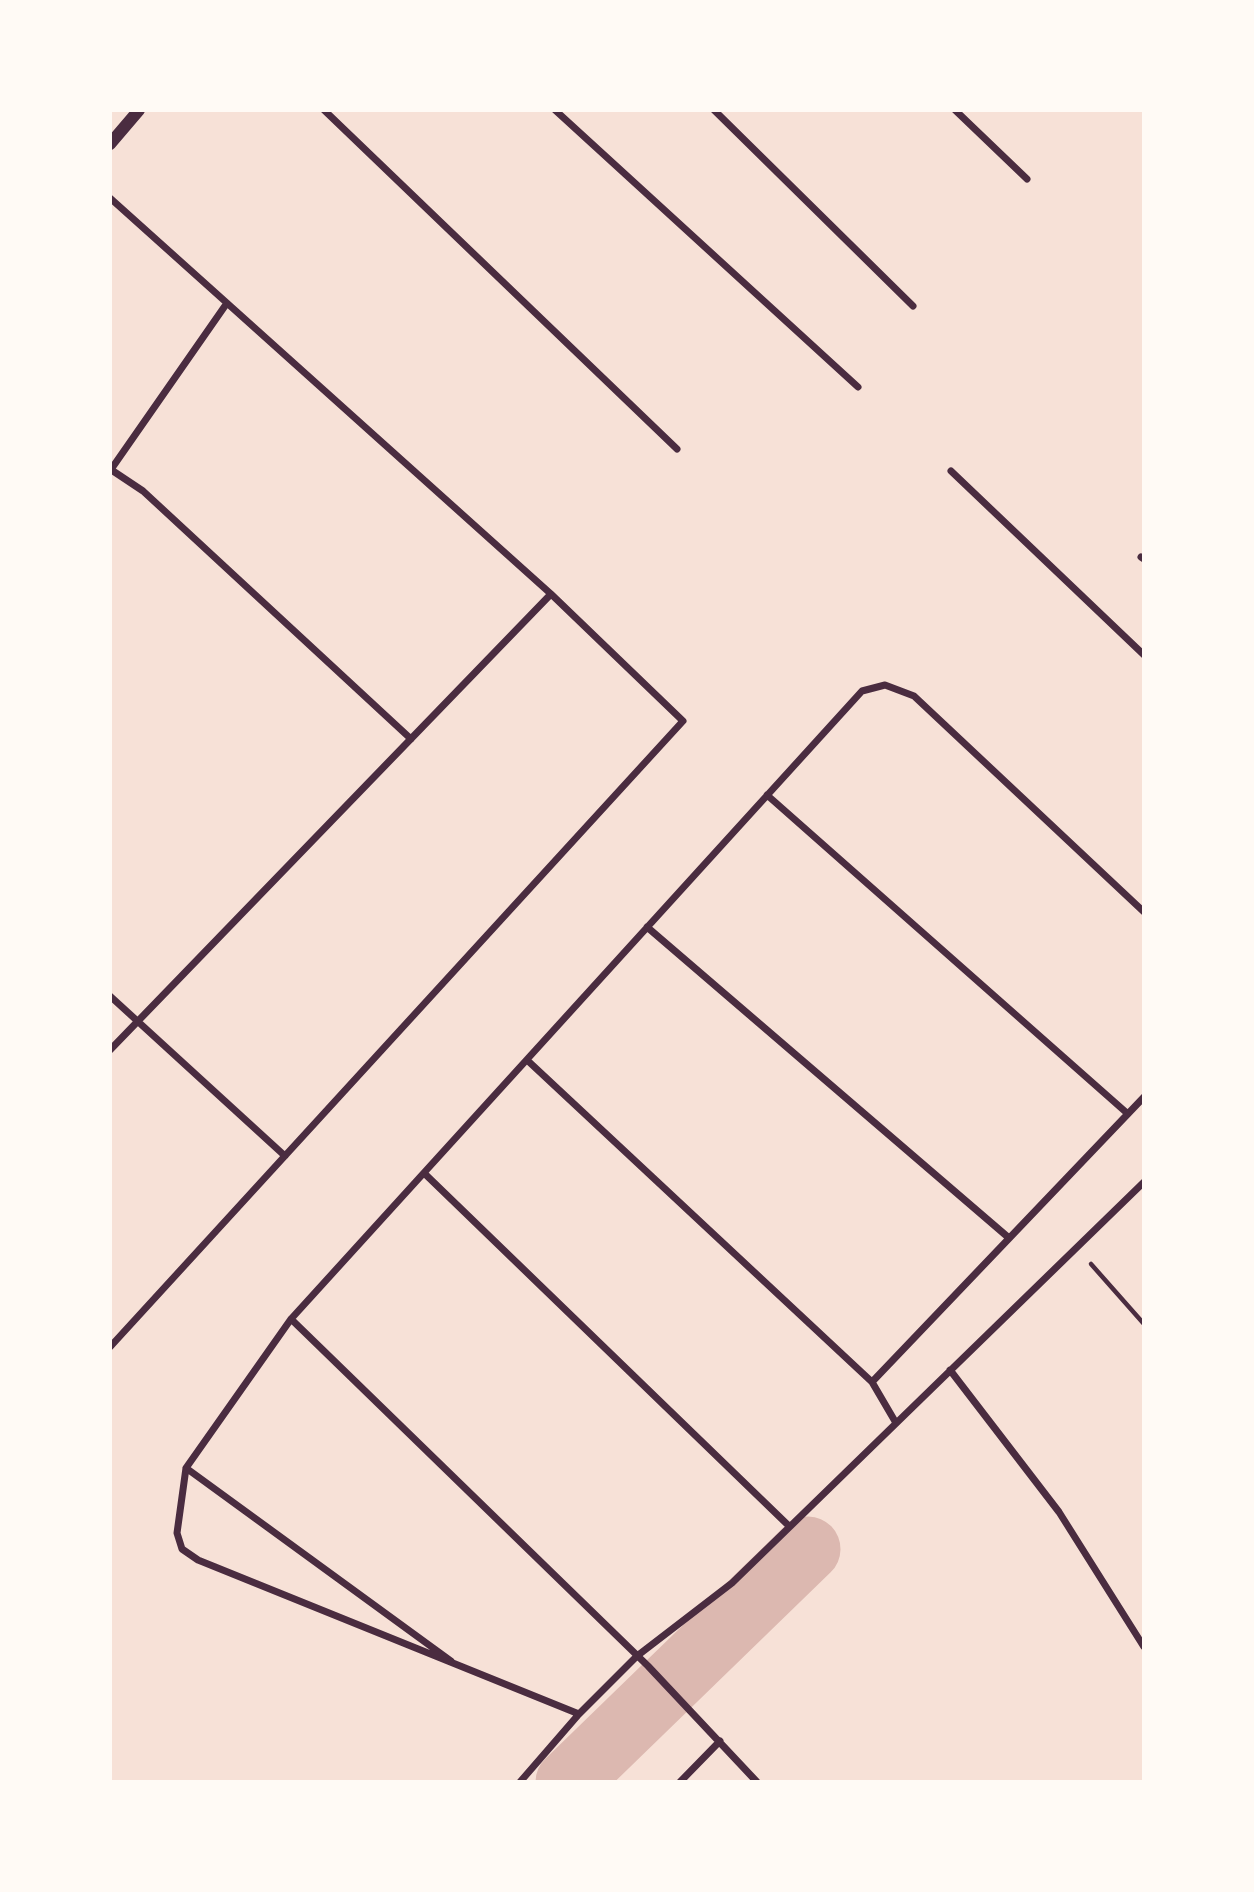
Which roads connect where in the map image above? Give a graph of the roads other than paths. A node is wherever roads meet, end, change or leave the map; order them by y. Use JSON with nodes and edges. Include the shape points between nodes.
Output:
{"nodes":[{"id":1,"x":139,"y":110,"type":"edge"},
{"id":2,"x":324,"y":110,"type":"edge"},
{"id":3,"x":555,"y":110,"type":"edge"},
{"id":4,"x":715,"y":110,"type":"edge"},
{"id":5,"x":955,"y":110,"type":"edge"},
{"id":6,"x":110,"y":144,"type":"edge"},
{"id":7,"x":1027,"y":179,"type":"dead end"},
{"id":8,"x":110,"y":198,"type":"edge"},
{"id":9,"x":227,"y":303,"type":"junction"},
{"id":10,"x":913,"y":306,"type":"dead end"},
{"id":11,"x":858,"y":387,"type":"dead end"},
{"id":12,"x":677,"y":449,"type":"dead end"},
{"id":13,"x":111,"y":468,"type":"edge"},
{"id":14,"x":951,"y":471,"type":"dead end"},
{"id":15,"x":551,"y":594,"type":"junction"},
{"id":16,"x":1144,"y":655,"type":"edge"},
{"id":17,"x":411,"y":739,"type":"junction"},
{"id":18,"x":767,"y":796,"type":"junction"},
{"id":19,"x":1144,"y":912,"type":"edge"},
{"id":20,"x":647,"y":927,"type":"junction"},
{"id":21,"x":110,"y":996,"type":"edge"},
{"id":22,"x":138,"y":1021,"type":"junction"},
{"id":23,"x":110,"y":1050,"type":"edge"},
{"id":24,"x":527,"y":1060,"type":"junction"},
{"id":25,"x":1144,"y":1097,"type":"edge"},
{"id":26,"x":1128,"y":1114,"type":"junction"},
{"id":27,"x":285,"y":1156,"type":"junction"},
{"id":28,"x":424,"y":1173,"type":"junction"},
{"id":29,"x":1144,"y":1182,"type":"edge"},
{"id":30,"x":1009,"y":1238,"type":"junction"},
{"id":31,"x":291,"y":1319,"type":"junction"},
{"id":32,"x":110,"y":1347,"type":"edge"},
{"id":33,"x":950,"y":1370,"type":"junction"},
{"id":34,"x":872,"y":1382,"type":"junction"},
{"id":35,"x":896,"y":1423,"type":"junction"},
{"id":36,"x":186,"y":1468,"type":"junction"},
{"id":37,"x":789,"y":1526,"type":"junction"},
{"id":38,"x":1144,"y":1647,"type":"edge"},
{"id":39,"x":637,"y":1656,"type":"junction"},
{"id":40,"x":460,"y":1668,"type":"junction"},
{"id":41,"x":579,"y":1714,"type":"junction"},
{"id":42,"x":720,"y":1741,"type":"junction"},
{"id":43,"x":520,"y":1782,"type":"edge"},
{"id":44,"x":680,"y":1782,"type":"edge"},
{"id":45,"x":757,"y":1782,"type":"edge"}],
"edges":[{"from":1,"to":6,"type":"street"},
{"from":2,"to":12,"type":"street"},
{"from":3,"to":11,"type":"street"},
{"from":4,"to":10,"type":"street"},
{"from":5,"to":7,"type":"street"},
{"from":8,"to":9,"type":"street"},
{"from":9,"to":13,"type":"street"},
{"from":9,"to":15,"type":"street"},
{"from":13,"to":17,"type":"street","via":[[143,491]]},
{"from":14,"to":16,"type":"street"},
{"from":15,"to":17,"type":"street"},
{"from":15,"to":27,"type":"street","via":[[683,721]]},
{"from":17,"to":22,"type":"street"},
{"from":18,"to":19,"type":"street","via":[[862,691],[885,685],[914,696]]},
{"from":18,"to":20,"type":"street"},
{"from":18,"to":26,"type":"street"},
{"from":20,"to":24,"type":"street"},
{"from":20,"to":30,"type":"street"},
{"from":21,"to":22,"type":"street"},
{"from":22,"to":23,"type":"street"},
{"from":22,"to":27,"type":"street"},
{"from":24,"to":28,"type":"street"},
{"from":24,"to":34,"type":"street"},
{"from":25,"to":26,"type":"street"},
{"from":26,"to":30,"type":"street"},
{"from":27,"to":32,"type":"street"},
{"from":28,"to":31,"type":"street"},
{"from":28,"to":37,"type":"street"},
{"from":29,"to":33,"type":"street"},
{"from":30,"to":34,"type":"street"},
{"from":31,"to":36,"type":"street"},
{"from":31,"to":39,"type":"street"},
{"from":33,"to":35,"type":"street"},
{"from":33,"to":38,"type":"street","via":[[1059,1512]]},
{"from":34,"to":35,"type":"street"},
{"from":35,"to":37,"type":"street"},
{"from":36,"to":40,"type":"street"},
{"from":36,"to":40,"type":"street","via":[[177,1533],[183,1549],[198,1560]]},
{"from":37,"to":39,"type":"street","via":[[732,1583]]},
{"from":39,"to":41,"type":"street"},
{"from":39,"to":42,"type":"street"},
{"from":40,"to":41,"type":"street"},
{"from":41,"to":43,"type":"street"},
{"from":42,"to":44,"type":"street"},
{"from":42,"to":45,"type":"street"}]}
